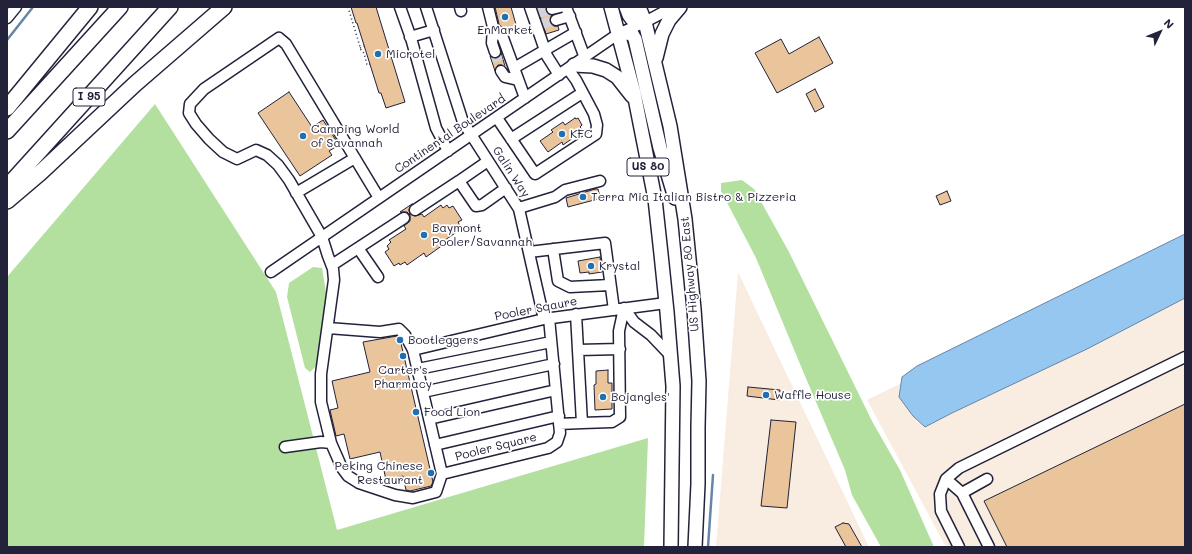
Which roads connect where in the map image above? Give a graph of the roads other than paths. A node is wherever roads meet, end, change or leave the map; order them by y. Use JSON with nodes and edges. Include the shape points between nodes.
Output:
{"nodes":[{"id":1,"x":16,"y":7,"type":"edge"},
{"id":2,"x":90,"y":7,"type":"edge"},
{"id":3,"x":120,"y":7,"type":"edge"},
{"id":4,"x":170,"y":7,"type":"edge"},
{"id":5,"x":224,"y":7,"type":"edge"},
{"id":6,"x":400,"y":7,"type":"edge"},
{"id":7,"x":426,"y":7,"type":"edge"},
{"id":8,"x":488,"y":7,"type":"edge"},
{"id":9,"x":611,"y":7,"type":"edge"},
{"id":10,"x":673,"y":7,"type":"edge"},
{"id":11,"x":680,"y":7,"type":"edge"},
{"id":12,"x":534,"y":12,"type":"edge"},
{"id":13,"x":568,"y":12,"type":"edge"},
{"id":14,"x":638,"y":12,"type":"edge"},
{"id":15,"x":7,"y":18,"type":"edge"},
{"id":16,"x":556,"y":20,"type":"tunnel mouth"},
{"id":17,"x":493,"y":28,"type":"junction"},
{"id":18,"x":434,"y":30,"type":"junction"},
{"id":19,"x":576,"y":32,"type":"junction"},
{"id":20,"x":618,"y":34,"type":"junction"},
{"id":21,"x":410,"y":37,"type":"junction"},
{"id":22,"x":544,"y":49,"type":"junction"},
{"id":23,"x":495,"y":52,"type":"tunnel mouth"},
{"id":24,"x":585,"y":58,"type":"junction"},
{"id":25,"x":655,"y":64,"type":"junction"},
{"id":26,"x":514,"y":68,"type":"junction"},
{"id":27,"x":567,"y":70,"type":"junction"},
{"id":28,"x":501,"y":72,"type":"dead end"},
{"id":29,"x":518,"y":80,"type":"junction"},
{"id":30,"x":582,"y":93,"type":"junction"},
{"id":31,"x":525,"y":98,"type":"junction"},
{"id":32,"x":635,"y":98,"type":"junction"},
{"id":33,"x":7,"y":108,"type":"edge"},
{"id":34,"x":497,"y":118,"type":"junction"},
{"id":35,"x":7,"y":131,"type":"edge"},
{"id":36,"x":471,"y":136,"type":"junction"},
{"id":37,"x":511,"y":139,"type":"junction"},
{"id":38,"x":448,"y":151,"type":"junction"},
{"id":39,"x":355,"y":158,"type":"junction"},
{"id":40,"x":488,"y":161,"type":"junction"},
{"id":41,"x":459,"y":181,"type":"junction"},
{"id":42,"x":600,"y":181,"type":"dead end"},
{"id":43,"x":7,"y":187,"type":"edge"},
{"id":44,"x":506,"y":188,"type":"junction"},
{"id":45,"x":296,"y":193,"type":"junction"},
{"id":46,"x":379,"y":198,"type":"junction"},
{"id":47,"x":7,"y":201,"type":"edge"},
{"id":48,"x":519,"y":208,"type":"junction"},
{"id":49,"x":415,"y":210,"type":"dead end"},
{"id":50,"x":404,"y":218,"type":"dead end"},
{"id":51,"x":322,"y":237,"type":"junction"},
{"id":52,"x":687,"y":240,"type":"junction"},
{"id":53,"x":358,"y":248,"type":"junction"},
{"id":54,"x":553,"y":249,"type":"junction"},
{"id":55,"x":529,"y":252,"type":"junction"},
{"id":56,"x":332,"y":265,"type":"junction"},
{"id":57,"x":271,"y":272,"type":"dead end"},
{"id":58,"x":378,"y":276,"type":"dead end"},
{"id":59,"x":610,"y":285,"type":"junction"},
{"id":60,"x":666,"y":303,"type":"junction"},
{"id":61,"x":619,"y":309,"type":"junction"},
{"id":62,"x":576,"y":314,"type":"junction"},
{"id":63,"x":547,"y":318,"type":"junction"},
{"id":64,"x":328,"y":328,"type":"junction"},
{"id":65,"x":551,"y":342,"type":"junction"},
{"id":66,"x":620,"y":349,"type":"junction"},
{"id":67,"x":413,"y":350,"type":"junction"},
{"id":68,"x":578,"y":350,"type":"junction"},
{"id":69,"x":670,"y":356,"type":"junction"},
{"id":70,"x":1185,"y":358,"type":"edge"},
{"id":71,"x":554,"y":364,"type":"junction"},
{"id":72,"x":418,"y":369,"type":"junction"},
{"id":73,"x":556,"y":390,"type":"junction"},
{"id":74,"x":423,"y":392,"type":"junction"},
{"id":75,"x":429,"y":419,"type":"junction"},
{"id":76,"x":559,"y":420,"type":"junction"},
{"id":77,"x":582,"y":423,"type":"junction"},
{"id":78,"x":331,"y":444,"type":"junction"},
{"id":79,"x":435,"y":445,"type":"junction"},
{"id":80,"x":285,"y":447,"type":"dead end"},
{"id":81,"x":442,"y":474,"type":"junction"},
{"id":82,"x":946,"y":479,"type":"junction"},
{"id":83,"x":987,"y":479,"type":"dead end"},
{"id":84,"x":962,"y":493,"type":"junction"},
{"id":85,"x":671,"y":547,"type":"edge"},
{"id":86,"x":695,"y":547,"type":"edge"},
{"id":87,"x":959,"y":547,"type":"edge"},
{"id":88,"x":988,"y":547,"type":"edge"}],
"edges":[{"from":1,"to":15,"type":"street"},
{"from":2,"to":33,"type":"highway"},
{"from":3,"to":35,"type":"highway"},
{"from":4,"to":43,"type":"highway","number":"I 95"},
{"from":5,"to":47,"type":"highway"},
{"from":6,"to":21,"type":"street"},
{"from":7,"to":18,"type":"street","name":"Galin Way"},
{"from":8,"to":17,"type":"street"},
{"from":9,"to":20,"type":"main road","number":"US 80"},
{"from":10,"to":14,"type":"street","name":"Continental Boulevard"},
{"from":11,"to":25,"type":"main road","via":[[662,34]]},
{"from":12,"to":22,"type":"street"},
{"from":13,"to":16,"type":"street"},
{"from":13,"to":19,"type":"street"},
{"from":14,"to":20,"type":"street","name":"Continental Boulevard"},
{"from":14,"to":25,"type":"main road","name":"US Highway 80 East","number":"US 80"},
{"from":17,"to":23,"type":"street","via":[[492,43]]},
{"from":17,"to":26,"type":"street","via":[[503,38]]},
{"from":18,"to":21,"type":"street"},
{"from":18,"to":36,"type":"street","name":"Galin Way","via":[[463,122]]},
{"from":19,"to":22,"type":"street"},
{"from":19,"to":24,"type":"street"},
{"from":20,"to":24,"type":"street","name":"Continental Boulevard"},
{"from":20,"to":32,"type":"main road","number":"US 80"},
{"from":20,"to":52,"type":"main road","via":[[632,34],[635,39],[660,148]]},
{"from":21,"to":38,"type":"street","via":[[436,128]]},
{"from":22,"to":26,"type":"street"},
{"from":22,"to":27,"type":"street","via":[[547,56]]},
{"from":24,"to":27,"type":"street","name":"Continental Boulevard"},
{"from":25,"to":52,"type":"main road","name":"US Highway 80 East","number":"US 80","via":[[670,126]]},
{"from":26,"to":29,"type":"street"},
{"from":27,"to":30,"type":"street"},
{"from":27,"to":31,"type":"street","name":"Continental Boulevard"},
{"from":27,"to":32,"type":"main road","via":[[593,66],[606,70],[617,77]]},
{"from":28,"to":29,"type":"street","via":[[505,77]]},
{"from":29,"to":31,"type":"street"},
{"from":30,"to":37,"type":"street"},
{"from":30,"to":37,"type":"street","via":[[594,114],[596,134],[535,174]]},
{"from":31,"to":34,"type":"street","name":"Continental Boulevard"},
{"from":32,"to":60,"type":"main road","number":"US 80","via":[[655,199]]},
{"from":34,"to":36,"type":"street","name":"Continental Boulevard"},
{"from":34,"to":37,"type":"street"},
{"from":36,"to":38,"type":"street","name":"Continental Boulevard"},
{"from":36,"to":40,"type":"street","name":"Galin Way"},
{"from":38,"to":46,"type":"street","name":"Continental Boulevard"},
{"from":39,"to":45,"type":"street"},
{"from":39,"to":45,"type":"street","via":[[286,44],[279,38],[204,89],[190,104],[189,113],[209,139],[223,152],[237,159],[256,150],[269,157],[278,165]]},
{"from":39,"to":46,"type":"street"},
{"from":40,"to":41,"type":"street"},
{"from":40,"to":44,"type":"street","name":"Galin Way"},
{"from":41,"to":44,"type":"street","via":[[476,206],[482,205]]},
{"from":41,"to":49,"type":"street"},
{"from":42,"to":48,"type":"street","via":[[565,190],[556,197]]},
{"from":44,"to":48,"type":"street","name":"Galin Way"},
{"from":45,"to":51,"type":"street"},
{"from":46,"to":51,"type":"street","name":"Continental Boulevard"},
{"from":48,"to":55,"type":"street","name":"Galin Way"},
{"from":50,"to":53,"type":"street"},
{"from":51,"to":56,"type":"street"},
{"from":51,"to":57,"type":"street","name":"Continental Boulevard"},
{"from":52,"to":86,"type":"main road","name":"US Highway 80 East","number":"US 80","via":[[699,381]]},
{"from":53,"to":56,"type":"street"},
{"from":53,"to":58,"type":"street"},
{"from":54,"to":55,"type":"street"},
{"from":54,"to":59,"type":"street","via":[[558,281],[570,287]]},
{"from":54,"to":59,"type":"street","via":[[605,243]]},
{"from":55,"to":63,"type":"street","name":"Galin Way"},
{"from":56,"to":64,"type":"street","via":[[334,280]]},
{"from":59,"to":61,"type":"street"},
{"from":60,"to":61,"type":"street","name":"Pooler Sqaure"},
{"from":60,"to":69,"type":"main road","number":"US 80"},
{"from":61,"to":62,"type":"street","name":"Pooler Sqaure"},
{"from":61,"to":66,"type":"street"},
{"from":61,"to":69,"type":"street","via":[[651,335]]},
{"from":62,"to":63,"type":"street","name":"Pooler Sqaure"},
{"from":62,"to":68,"type":"street"},
{"from":63,"to":65,"type":"street","name":"Pooler Square"},
{"from":63,"to":67,"type":"street","name":"Pooler Sqaure"},
{"from":64,"to":67,"type":"street","name":"Pooler Square","via":[[380,332],[399,329],[406,335]]},
{"from":64,"to":78,"type":"street","via":[[321,374],[321,402]]},
{"from":65,"to":71,"type":"street","name":"Pooler Square"},
{"from":65,"to":72,"type":"street"},
{"from":66,"to":68,"type":"street"},
{"from":66,"to":77,"type":"street","via":[[620,417],[612,422]]},
{"from":67,"to":72,"type":"street","name":"Pooler Square"},
{"from":68,"to":77,"type":"street"},
{"from":69,"to":85,"type":"main road","number":"US 80","via":[[673,386]]},
{"from":70,"to":82,"type":"street","via":[[959,468]]},
{"from":71,"to":73,"type":"street","name":"Pooler Square"},
{"from":71,"to":74,"type":"street"},
{"from":72,"to":74,"type":"street","name":"Pooler Square"},
{"from":73,"to":75,"type":"street"},
{"from":73,"to":76,"type":"street","name":"Pooler Square"},
{"from":74,"to":75,"type":"street","name":"Pooler Square"},
{"from":75,"to":79,"type":"street","name":"Pooler Square"},
{"from":76,"to":77,"type":"street"},
{"from":76,"to":79,"type":"street"},
{"from":76,"to":81,"type":"street","name":"Pooler Square","via":[[560,433],[557,442],[548,448]]},
{"from":78,"to":80,"type":"street","via":[[321,442]]},
{"from":78,"to":81,"type":"street","via":[[348,476],[395,495],[413,498],[436,492]]},
{"from":79,"to":81,"type":"street","name":"Pooler Square"},
{"from":82,"to":84,"type":"street"},
{"from":82,"to":87,"type":"street","via":[[940,494],[941,511]]},
{"from":83,"to":84,"type":"street"},
{"from":84,"to":88,"type":"street"}]}
